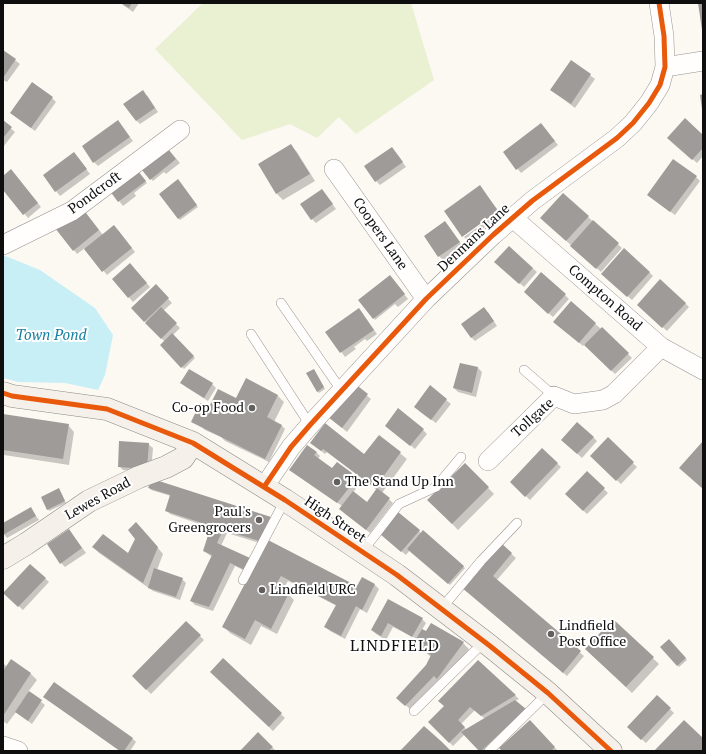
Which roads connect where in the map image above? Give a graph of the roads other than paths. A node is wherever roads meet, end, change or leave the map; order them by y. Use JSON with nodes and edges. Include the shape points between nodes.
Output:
{"nodes":[{"id":1,"x":659,"y":3,"type":"edge"},
{"id":2,"x":703,"y":61,"type":"edge"},
{"id":3,"x":665,"y":68,"type":"junction"},
{"id":4,"x":180,"y":130,"type":"dead end"},
{"id":5,"x":334,"y":169,"type":"dead end"},
{"id":6,"x":513,"y":218,"type":"junction"},
{"id":7,"x":3,"y":245,"type":"edge"},
{"id":8,"x":426,"y":300,"type":"junction"},
{"id":9,"x":281,"y":302,"type":"dead end"},
{"id":10,"x":251,"y":334,"type":"dead end"},
{"id":11,"x":661,"y":348,"type":"junction"},
{"id":12,"x":524,"y":370,"type":"dead end"},
{"id":13,"x":703,"y":370,"type":"edge"},
{"id":14,"x":341,"y":390,"type":"junction"},
{"id":15,"x":3,"y":392,"type":"edge"},
{"id":16,"x":554,"y":396,"type":"junction"},
{"id":17,"x":310,"y":425,"type":"junction"},
{"id":18,"x":193,"y":443,"type":"junction"},
{"id":19,"x":461,"y":457,"type":"dead end"},
{"id":20,"x":488,"y":461,"type":"dead end"},
{"id":21,"x":264,"y":487,"type":"junction"},
{"id":22,"x":285,"y":500,"type":"junction"},
{"id":23,"x":517,"y":523,"type":"dead end"},
{"id":24,"x":362,"y":552,"type":"junction"},
{"id":25,"x":3,"y":558,"type":"edge"},
{"id":26,"x":243,"y":580,"type":"dead end"},
{"id":27,"x":441,"y":609,"type":"junction"},
{"id":28,"x":484,"y":642,"type":"junction"},
{"id":29,"x":548,"y":693,"type":"junction"},
{"id":30,"x":414,"y":711,"type":"dead end"},
{"id":31,"x":3,"y":746,"type":"edge"},
{"id":32,"x":18,"y":751,"type":"edge"},
{"id":33,"x":489,"y":751,"type":"edge"},
{"id":34,"x":611,"y":751,"type":"edge"}],
"edges":[{"from":1,"to":3,"type":"street","name":"Denmans Lane"},
{"from":2,"to":3,"type":"street"},
{"from":3,"to":6,"type":"street","name":"Denmans Lane","via":[[660,85],[633,123]]},
{"from":4,"to":7,"type":"street","name":"Pondcroft","via":[[72,211]]},
{"from":5,"to":8,"type":"street","name":"Coopers Lane"},
{"from":6,"to":8,"type":"street","name":"Denmans Lane"},
{"from":6,"to":11,"type":"street","name":"Compton Road"},
{"from":8,"to":14,"type":"street","name":"Denmans Lane"},
{"from":9,"to":14,"type":"lane"},
{"from":10,"to":17,"type":"lane"},
{"from":11,"to":13,"type":"street","name":"Compton Road"},
{"from":11,"to":16,"type":"street","name":"Tollgate","via":[[614,394],[603,400],[574,404]]},
{"from":12,"to":16,"type":"lane"},
{"from":14,"to":17,"type":"street","name":"Denmans Lane"},
{"from":15,"to":18,"type":"main road","name":"High Street","via":[[12,396],[107,409]]},
{"from":16,"to":20,"type":"street","name":"Tollgate"},
{"from":17,"to":21,"type":"street","name":"Denmans Lane","via":[[291,447]]},
{"from":18,"to":21,"type":"main road","name":"High Street"},
{"from":18,"to":25,"type":"main road","name":"Lewes Road","via":[[183,458],[89,501]]},
{"from":19,"to":24,"type":"lane","via":[[436,487],[399,504]]},
{"from":21,"to":22,"type":"main road","name":"High Street"},
{"from":22,"to":24,"type":"main road","name":"High Street"},
{"from":22,"to":26,"type":"lane"},
{"from":23,"to":27,"type":"lane"},
{"from":24,"to":27,"type":"main road","name":"High Street"},
{"from":27,"to":28,"type":"main road","name":"High Street"},
{"from":28,"to":29,"type":"main road","name":"High Street"},
{"from":28,"to":30,"type":"lane"},
{"from":29,"to":33,"type":"lane"},
{"from":29,"to":34,"type":"main road","name":"High Street"},
{"from":31,"to":32,"type":"street"}]}
